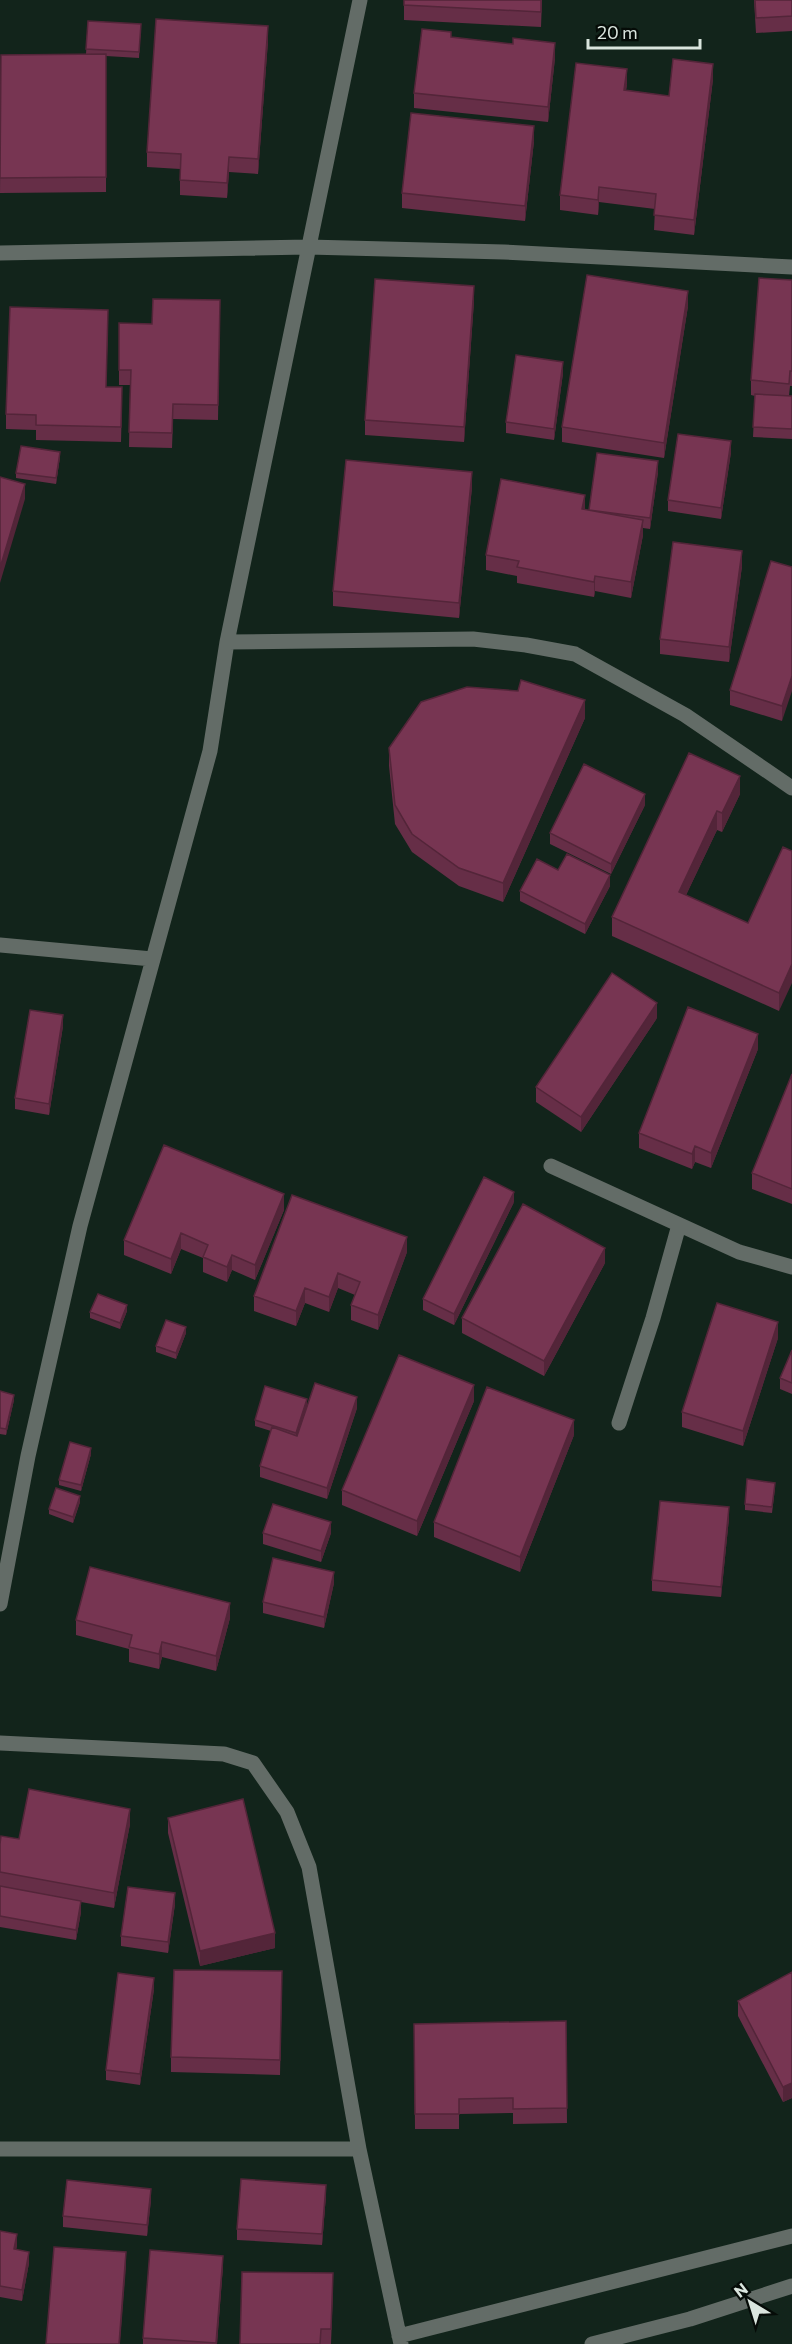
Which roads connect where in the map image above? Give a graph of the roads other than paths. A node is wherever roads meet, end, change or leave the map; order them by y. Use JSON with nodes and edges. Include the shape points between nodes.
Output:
{"nodes":[{"id":1,"x":360,"y":0,"type":"edge"},
{"id":2,"x":308,"y":247,"type":"junction"},
{"id":3,"x":0,"y":253,"type":"edge"},
{"id":4,"x":792,"y":267,"type":"edge"},
{"id":5,"x":227,"y":642,"type":"junction"},
{"id":6,"x":792,"y":788,"type":"edge"},
{"id":7,"x":0,"y":945,"type":"edge"},
{"id":8,"x":152,"y":959,"type":"junction"},
{"id":9,"x":551,"y":1166,"type":"dead end"},
{"id":10,"x":679,"y":1225,"type":"junction"},
{"id":11,"x":792,"y":1267,"type":"edge"},
{"id":12,"x":619,"y":1423,"type":"dead end"},
{"id":13,"x":0,"y":1604,"type":"edge"},
{"id":14,"x":0,"y":1743,"type":"edge"},
{"id":15,"x":0,"y":2149,"type":"edge"},
{"id":16,"x":359,"y":2149,"type":"junction"},
{"id":17,"x":792,"y":2236,"type":"edge"},
{"id":18,"x":792,"y":2286,"type":"edge"},
{"id":19,"x":400,"y":2340,"type":"edge"},
{"id":20,"x":592,"y":2344,"type":"edge"}],
"edges":[{"from":1,"to":2,"type":"street"},
{"from":2,"to":3,"type":"street"},
{"from":2,"to":4,"type":"street","via":[[504,252]]},
{"from":2,"to":5,"type":"street"},
{"from":5,"to":6,"type":"street","via":[[473,639],[575,654],[685,715]]},
{"from":5,"to":8,"type":"street","via":[[210,751]]},
{"from":7,"to":8,"type":"street"},
{"from":8,"to":13,"type":"street","via":[[80,1226],[28,1456]]},
{"from":9,"to":10,"type":"street"},
{"from":10,"to":11,"type":"street","via":[[739,1252]]},
{"from":10,"to":12,"type":"street"},
{"from":14,"to":16,"type":"street","via":[[224,1754],[253,1763],[287,1812],[309,1867]]},
{"from":15,"to":16,"type":"street"},
{"from":16,"to":19,"type":"street"},
{"from":17,"to":19,"type":"street"},
{"from":18,"to":20,"type":"street","via":[[690,2319]]}]}
